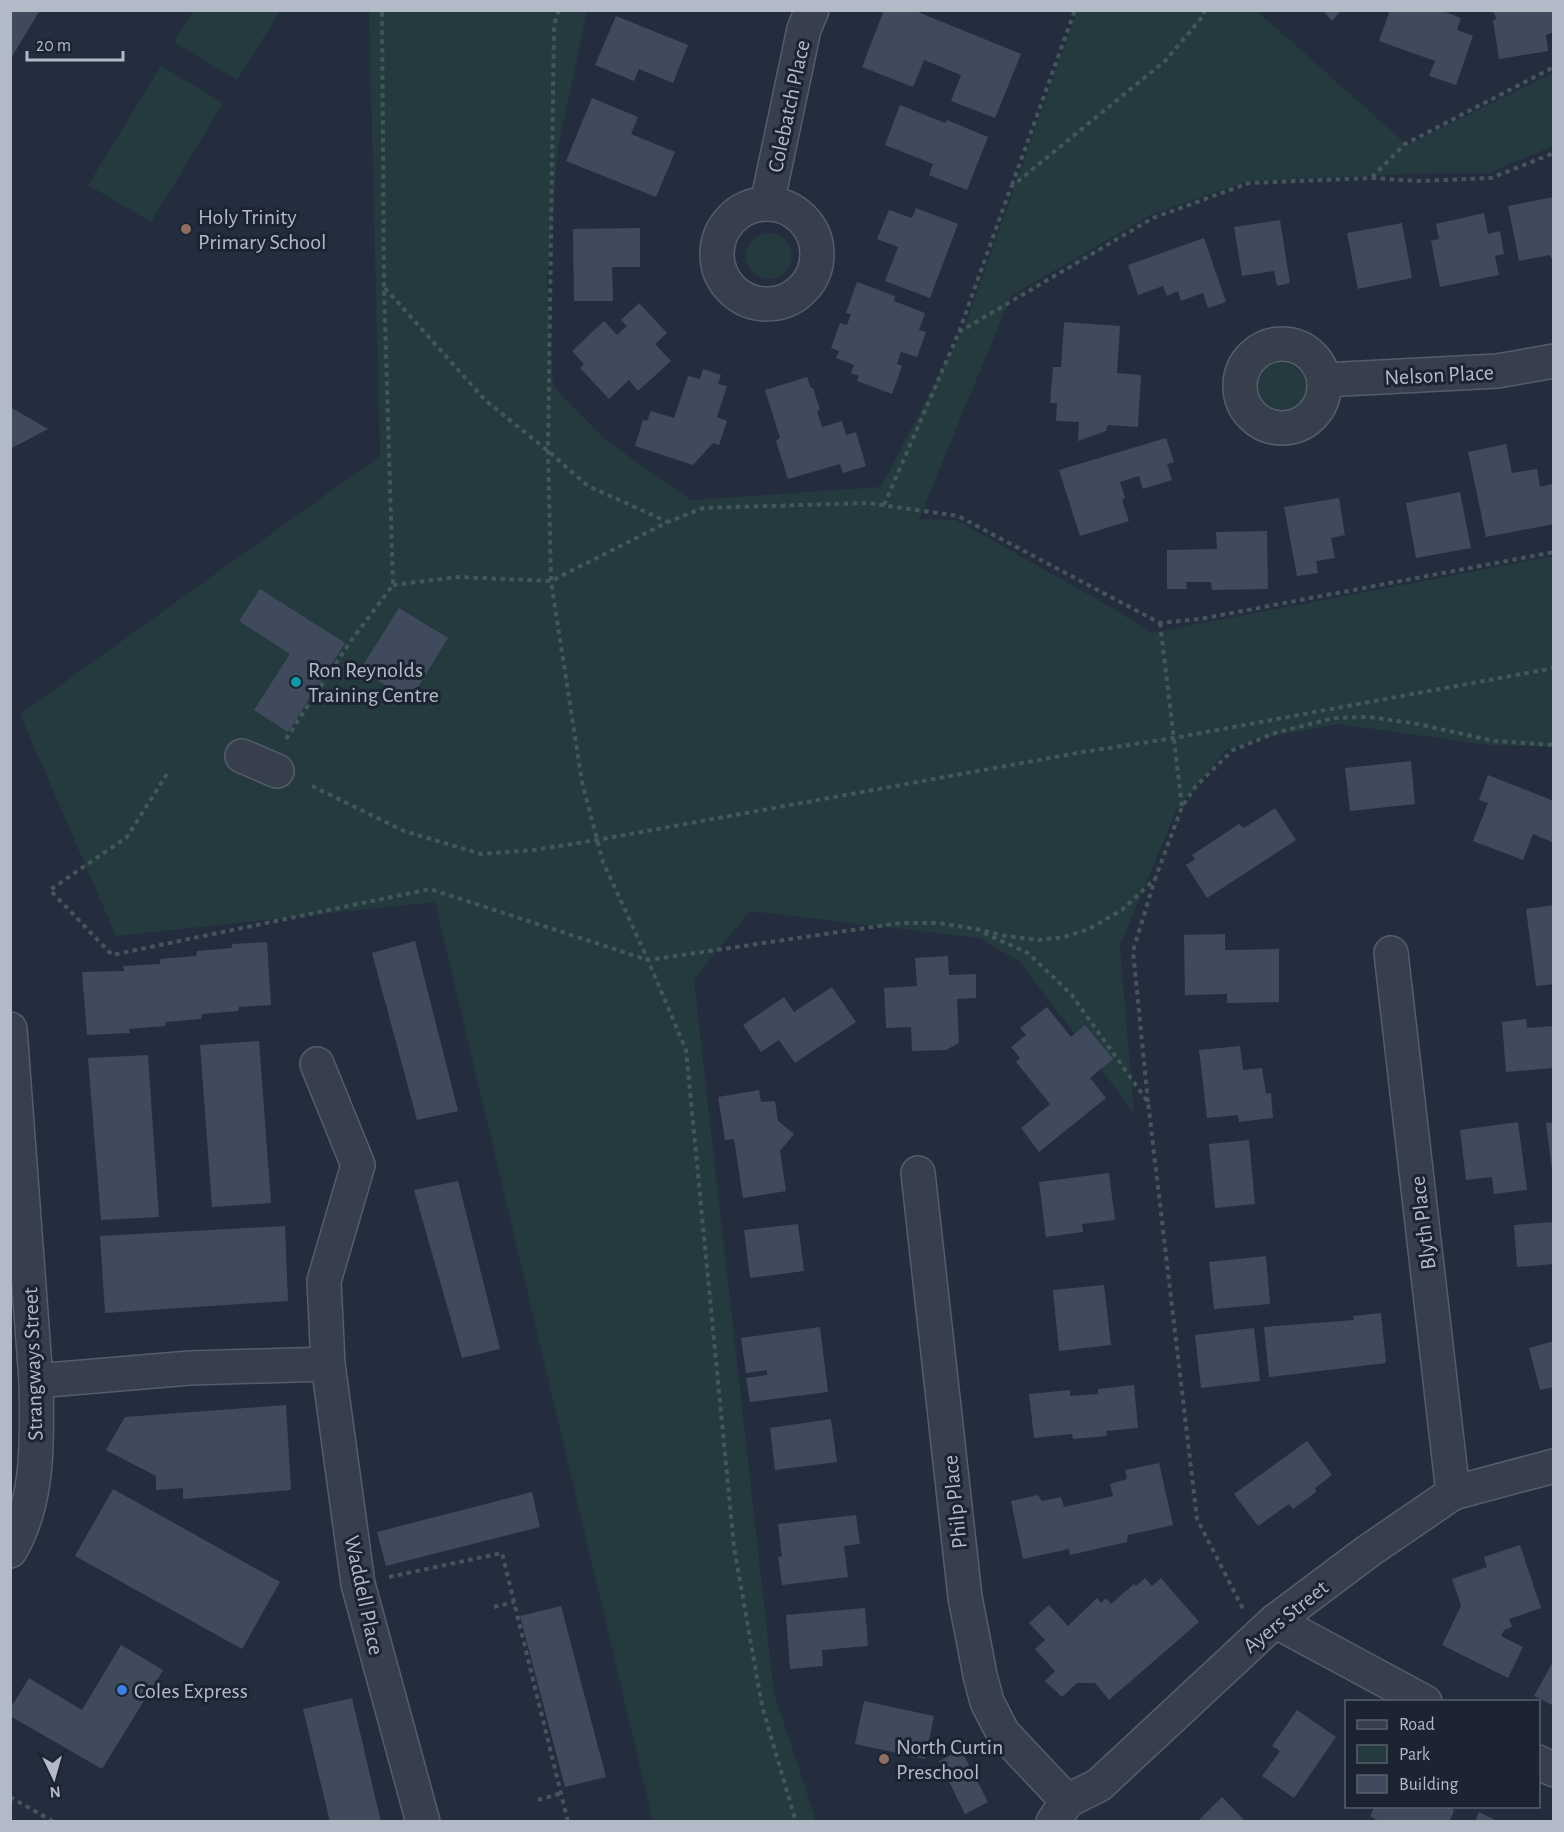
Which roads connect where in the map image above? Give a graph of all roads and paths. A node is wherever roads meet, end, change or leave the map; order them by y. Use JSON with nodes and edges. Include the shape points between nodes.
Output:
{"nodes":[{"id":1,"x":382,"y":10,"type":"edge"},
{"id":2,"x":559,"y":10,"type":"edge"},
{"id":3,"x":812,"y":10,"type":"edge"},
{"id":4,"x":1075,"y":10,"type":"edge"},
{"id":5,"x":1204,"y":10,"type":"edge"},
{"id":6,"x":1554,"y":67,"type":"edge"},
{"id":7,"x":1554,"y":153,"type":"edge"},
{"id":8,"x":1372,"y":178,"type":"junction"},
{"id":9,"x":1011,"y":187,"type":"junction"},
{"id":10,"x":767,"y":204,"type":"dead end"},
{"id":11,"x":384,"y":287,"type":"junction"},
{"id":12,"x":959,"y":332,"type":"junction"},
{"id":13,"x":1554,"y":361,"type":"edge"},
{"id":14,"x":1324,"y":380,"type":"dead end"},
{"id":15,"x":548,"y":451,"type":"junction"},
{"id":16,"x":884,"y":505,"type":"junction"},
{"id":17,"x":668,"y":522,"type":"junction"},
{"id":18,"x":1554,"y":552,"type":"edge"},
{"id":19,"x":551,"y":581,"type":"junction"},
{"id":20,"x":393,"y":585,"type":"junction"},
{"id":21,"x":1160,"y":623,"type":"junction"},
{"id":22,"x":1554,"y":668,"type":"edge"},
{"id":23,"x":279,"y":737,"type":"dead end"},
{"id":24,"x":1174,"y":738,"type":"junction"},
{"id":25,"x":1554,"y":745,"type":"edge"},
{"id":26,"x":242,"y":756,"type":"dead end"},
{"id":27,"x":277,"y":771,"type":"dead end"},
{"id":28,"x":167,"y":774,"type":"dead end"},
{"id":29,"x":312,"y":786,"type":"dead end"},
{"id":30,"x":1182,"y":807,"type":"junction"},
{"id":31,"x":597,"y":840,"type":"junction"},
{"id":32,"x":1155,"y":879,"type":"junction"},
{"id":33,"x":976,"y":929,"type":"junction"},
{"id":34,"x":1391,"y":952,"type":"dead end"},
{"id":35,"x":648,"y":960,"type":"junction"},
{"id":36,"x":10,"y":1029,"type":"edge"},
{"id":37,"x":317,"y":1064,"type":"dead end"},
{"id":38,"x":1148,"y":1102,"type":"junction"},
{"id":39,"x":15,"y":1126,"type":"edge"},
{"id":40,"x":918,"y":1173,"type":"dead end"},
{"id":41,"x":328,"y":1364,"type":"junction"},
{"id":42,"x":36,"y":1381,"type":"junction"},
{"id":43,"x":1554,"y":1466,"type":"edge"},
{"id":44,"x":1453,"y":1493,"type":"junction"},
{"id":45,"x":10,"y":1551,"type":"edge"},
{"id":46,"x":358,"y":1584,"type":"junction"},
{"id":47,"x":514,"y":1602,"type":"junction"},
{"id":48,"x":494,"y":1607,"type":"dead end"},
{"id":49,"x":1260,"y":1617,"type":"junction"},
{"id":50,"x":1423,"y":1700,"type":"edge"},
{"id":51,"x":1540,"y":1763,"type":"edge"},
{"id":52,"x":1554,"y":1770,"type":"edge"},
{"id":53,"x":561,"y":1793,"type":"junction"},
{"id":54,"x":10,"y":1797,"type":"edge"},
{"id":55,"x":537,"y":1800,"type":"dead end"},
{"id":56,"x":1060,"y":1811,"type":"edge"},
{"id":57,"x":54,"y":1821,"type":"edge"},
{"id":58,"x":423,"y":1821,"type":"edge"},
{"id":59,"x":568,"y":1821,"type":"edge"},
{"id":60,"x":796,"y":1821,"type":"edge"}],
"edges":[{"from":1,"to":11,"type":"path"},
{"from":2,"to":15,"type":"path","via":[[554,25]]},
{"from":3,"to":10,"type":"street","name":"Colebatch Place","via":[[804,29]]},
{"from":4,"to":9,"type":"path"},
{"from":5,"to":9,"type":"path","via":[[1204,15],[1166,60]]},
{"from":6,"to":8,"type":"path","via":[[1405,144]]},
{"from":7,"to":8,"type":"path","via":[[1491,178],[1418,182]]},
{"from":8,"to":12,"type":"path","via":[[1249,183],[1153,218]]},
{"from":9,"to":12,"type":"path"},
{"from":11,"to":15,"type":"path","via":[[485,400]]},
{"from":11,"to":20,"type":"path"},
{"from":12,"to":16,"type":"path"},
{"from":13,"to":14,"type":"street","name":"Nelson Place","via":[[1497,371]]},
{"from":15,"to":17,"type":"path","via":[[588,486]]},
{"from":15,"to":19,"type":"path"},
{"from":16,"to":17,"type":"path","via":[[703,508]]},
{"from":16,"to":21,"type":"path","via":[[958,516]]},
{"from":17,"to":19,"type":"path"},
{"from":18,"to":21,"type":"path","via":[[1200,619]]},
{"from":19,"to":20,"type":"path","via":[[458,578]]},
{"from":19,"to":31,"type":"path","via":[[582,782]]},
{"from":20,"to":23,"type":"path","via":[[350,642],[287,739]]},
{"from":21,"to":24,"type":"path"},
{"from":22,"to":24,"type":"path"},
{"from":24,"to":30,"type":"path"},
{"from":24,"to":31,"type":"path"},
{"from":25,"to":30,"type":"path","via":[[1494,741],[1370,717],[1334,718],[1275,733],[1233,750],[1196,786]]},
{"from":26,"to":27,"type":"street"},
{"from":28,"to":35,"type":"path","via":[[127,837],[50,890],[112,954],[430,889]]},
{"from":29,"to":31,"type":"path","via":[[404,831],[481,854]]},
{"from":30,"to":32,"type":"path"},
{"from":31,"to":35,"type":"path","via":[[603,862]]},
{"from":32,"to":33,"type":"path","via":[[1122,909],[1089,929],[1064,937],[1040,940]]},
{"from":32,"to":38,"type":"path","via":[[1133,951]]},
{"from":33,"to":35,"type":"path","via":[[900,922]]},
{"from":33,"to":38,"type":"path","via":[[1028,953],[1071,994]]},
{"from":34,"to":44,"type":"street","name":"Blyth Place"},
{"from":35,"to":60,"type":"path","via":[[686,1050],[734,1547],[762,1706]]},
{"from":36,"to":39,"type":"street","name":"Strangways Street"},
{"from":37,"to":41,"type":"street","name":"Waddell Place","via":[[358,1164],[324,1281]]},
{"from":38,"to":49,"type":"path","via":[[1197,1519]]},
{"from":39,"to":42,"type":"street","name":"Strangways Street"},
{"from":40,"to":56,"type":"street","name":"Philp Place","via":[[965,1597],[980,1675],[987,1702],[1003,1733]]},
{"from":41,"to":42,"type":"street","via":[[190,1368]]},
{"from":41,"to":46,"type":"street","name":"Waddell Place"},
{"from":42,"to":45,"type":"street","name":"Strangways Street","via":[[36,1446],[30,1503],[21,1533]]},
{"from":43,"to":44,"type":"street","name":"Ayers Street"},
{"from":44,"to":49,"type":"street","name":"Ayers Street","via":[[1367,1552]]},
{"from":46,"to":47,"type":"path","via":[[502,1553]]},
{"from":46,"to":58,"type":"street","name":"Waddell Place"},
{"from":47,"to":48,"type":"path"},
{"from":47,"to":53,"type":"path"},
{"from":49,"to":50,"type":"street"},
{"from":49,"to":56,"type":"street","name":"Ayers Street","via":[[1099,1785]]},
{"from":51,"to":52,"type":"street"},
{"from":53,"to":55,"type":"path"},
{"from":53,"to":59,"type":"path"},
{"from":54,"to":57,"type":"path"}]}
